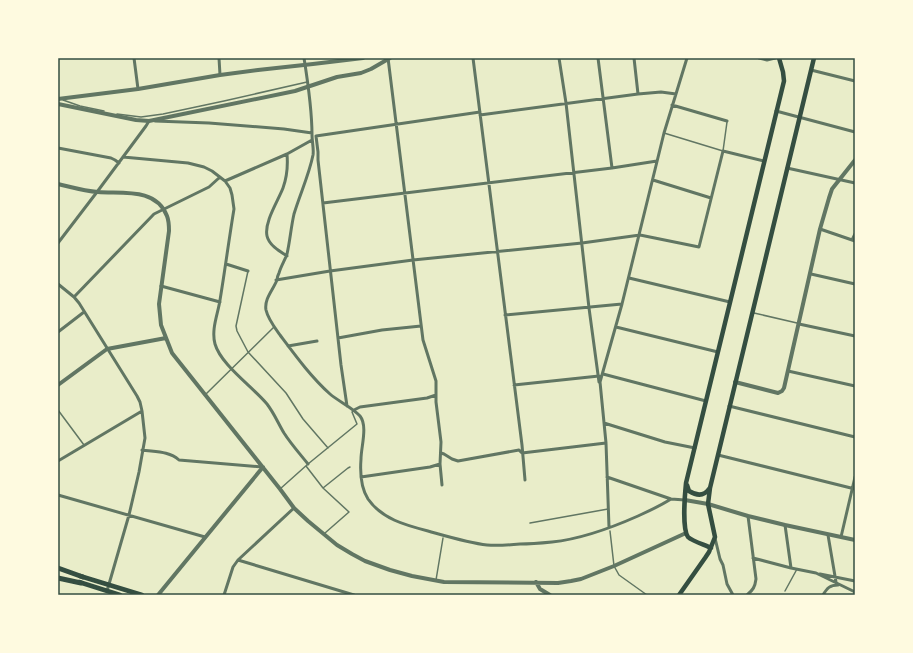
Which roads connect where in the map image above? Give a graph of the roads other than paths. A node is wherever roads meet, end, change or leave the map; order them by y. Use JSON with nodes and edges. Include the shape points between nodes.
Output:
{"nodes":[{"id":1,"x":134,"y":58,"type":"edge"},
{"id":2,"x":219,"y":58,"type":"edge"},
{"id":3,"x":304,"y":58,"type":"edge"},
{"id":4,"x":363,"y":58,"type":"edge"},
{"id":5,"x":389,"y":58,"type":"edge"},
{"id":6,"x":473,"y":58,"type":"edge"},
{"id":7,"x":559,"y":58,"type":"edge"},
{"id":8,"x":598,"y":58,"type":"edge"},
{"id":9,"x":634,"y":58,"type":"edge"},
{"id":10,"x":687,"y":58,"type":"edge"},
{"id":11,"x":759,"y":58,"type":"edge"},
{"id":12,"x":775,"y":58,"type":"edge"},
{"id":13,"x":779,"y":58,"type":"edge"},
{"id":14,"x":814,"y":58,"type":"edge"},
{"id":15,"x":305,"y":65,"type":"junction"},
{"id":16,"x":811,"y":70,"type":"junction"},
{"id":17,"x":220,"y":75,"type":"junction"},
{"id":18,"x":855,"y":81,"type":"edge"},
{"id":19,"x":307,"y":82,"type":"junction"},
{"id":20,"x":308,"y":88,"type":"junction"},
{"id":21,"x":138,"y":89,"type":"junction"},
{"id":22,"x":638,"y":94,"type":"junction"},
{"id":23,"x":676,"y":94,"type":"junction"},
{"id":24,"x":604,"y":98,"type":"junction"},
{"id":25,"x":59,"y":99,"type":"edge"},
{"id":26,"x":58,"y":104,"type":"edge"},
{"id":27,"x":566,"y":104,"type":"junction"},
{"id":28,"x":672,"y":105,"type":"junction"},
{"id":29,"x":776,"y":111,"type":"junction"},
{"id":30,"x":480,"y":114,"type":"junction"},
{"id":31,"x":800,"y":118,"type":"junction"},
{"id":32,"x":149,"y":121,"type":"junction"},
{"id":33,"x":727,"y":121,"type":"joint"},
{"id":34,"x":396,"y":124,"type":"junction"},
{"id":35,"x":855,"y":132,"type":"edge"},
{"id":36,"x":664,"y":133,"type":"junction"},
{"id":37,"x":313,"y":136,"type":"junction"},
{"id":38,"x":58,"y":148,"type":"edge"},
{"id":39,"x":722,"y":151,"type":"junction"},
{"id":40,"x":287,"y":154,"type":"junction"},
{"id":41,"x":123,"y":157,"type":"junction"},
{"id":42,"x":855,"y":160,"type":"edge"},
{"id":43,"x":657,"y":161,"type":"junction"},
{"id":44,"x":764,"y":161,"type":"junction"},
{"id":45,"x":118,"y":163,"type":"junction"},
{"id":46,"x":612,"y":168,"type":"junction"},
{"id":47,"x":787,"y":168,"type":"junction"},
{"id":48,"x":574,"y":173,"type":"junction"},
{"id":49,"x":220,"y":177,"type":"junction"},
{"id":50,"x":653,"y":180,"type":"junction"},
{"id":51,"x":839,"y":180,"type":"junction"},
{"id":52,"x":225,"y":181,"type":"junction"},
{"id":53,"x":489,"y":183,"type":"junction"},
{"id":54,"x":58,"y":184,"type":"edge"},
{"id":55,"x":855,"y":184,"type":"edge"},
{"id":56,"x":97,"y":192,"type":"junction"},
{"id":57,"x":405,"y":193,"type":"junction"},
{"id":58,"x":711,"y":198,"type":"junction"},
{"id":59,"x":322,"y":203,"type":"junction"},
{"id":60,"x":164,"y":210,"type":"junction"},
{"id":61,"x":820,"y":230,"type":"junction"},
{"id":62,"x":855,"y":234,"type":"edge"},
{"id":63,"x":640,"y":235,"type":"junction"},
{"id":64,"x":854,"y":240,"type":"edge"},
{"id":65,"x":58,"y":243,"type":"edge"},
{"id":66,"x":582,"y":243,"type":"junction"},
{"id":67,"x":497,"y":252,"type":"junction"},
{"id":68,"x":286,"y":256,"type":"junction"},
{"id":69,"x":413,"y":260,"type":"junction"},
{"id":70,"x":226,"y":264,"type":"junction"},
{"id":71,"x":248,"y":271,"type":"joint"},
{"id":72,"x":330,"y":271,"type":"junction"},
{"id":73,"x":811,"y":274,"type":"junction"},
{"id":74,"x":629,"y":278,"type":"junction"},
{"id":75,"x":276,"y":280,"type":"junction"},
{"id":76,"x":58,"y":284,"type":"edge"},
{"id":77,"x":855,"y":284,"type":"edge"},
{"id":78,"x":161,"y":286,"type":"junction"},
{"id":79,"x":74,"y":297,"type":"junction"},
{"id":80,"x":220,"y":302,"type":"junction"},
{"id":81,"x":730,"y":302,"type":"junction"},
{"id":82,"x":622,"y":304,"type":"junction"},
{"id":83,"x":589,"y":308,"type":"junction"},
{"id":84,"x":84,"y":312,"type":"junction"},
{"id":85,"x":752,"y":312,"type":"junction"},
{"id":86,"x":505,"y":315,"type":"junction"},
{"id":87,"x":799,"y":324,"type":"junction"},
{"id":88,"x":421,"y":326,"type":"junction"},
{"id":89,"x":274,"y":327,"type":"junction"},
{"id":90,"x":616,"y":327,"type":"junction"},
{"id":91,"x":58,"y":332,"type":"edge"},
{"id":92,"x":855,"y":336,"type":"edge"},
{"id":93,"x":166,"y":338,"type":"junction"},
{"id":94,"x":338,"y":338,"type":"junction"},
{"id":95,"x":317,"y":341,"type":"dead end"},
{"id":96,"x":288,"y":346,"type":"junction"},
{"id":97,"x":107,"y":349,"type":"junction"},
{"id":98,"x":248,"y":352,"type":"junction"},
{"id":99,"x":718,"y":352,"type":"junction"},
{"id":100,"x":232,"y":369,"type":"junction"},
{"id":101,"x":788,"y":371,"type":"junction"},
{"id":102,"x":603,"y":374,"type":"junction"},
{"id":103,"x":598,"y":376,"type":"junction"},
{"id":104,"x":600,"y":382,"type":"junction"},
{"id":105,"x":735,"y":382,"type":"junction"},
{"id":106,"x":58,"y":385,"type":"edge"},
{"id":107,"x":514,"y":385,"type":"junction"},
{"id":108,"x":855,"y":386,"type":"edge"},
{"id":109,"x":205,"y":395,"type":"junction"},
{"id":110,"x":436,"y":395,"type":"junction"},
{"id":111,"x":706,"y":401,"type":"junction"},
{"id":112,"x":347,"y":406,"type":"junction"},
{"id":113,"x":729,"y":406,"type":"junction"},
{"id":114,"x":58,"y":410,"type":"edge"},
{"id":115,"x":354,"y":410,"type":"junction"},
{"id":116,"x":142,"y":411,"type":"junction"},
{"id":117,"x":604,"y":423,"type":"junction"},
{"id":118,"x":855,"y":437,"type":"edge"},
{"id":119,"x":606,"y":443,"type":"junction"},
{"id":120,"x":84,"y":445,"type":"junction"},
{"id":121,"x":328,"y":448,"type":"junction"},
{"id":122,"x":695,"y":448,"type":"junction"},
{"id":123,"x":142,"y":450,"type":"junction"},
{"id":124,"x":441,"y":453,"type":"junction"},
{"id":125,"x":522,"y":453,"type":"junction"},
{"id":126,"x":718,"y":455,"type":"junction"},
{"id":127,"x":58,"y":461,"type":"edge"},
{"id":128,"x":440,"y":464,"type":"junction"},
{"id":129,"x":307,"y":465,"type":"junction"},
{"id":130,"x":263,"y":467,"type":"junction"},
{"id":131,"x":350,"y":467,"type":"dead end"},
{"id":132,"x":361,"y":477,"type":"junction"},
{"id":133,"x":607,"y":477,"type":"junction"},
{"id":134,"x":855,"y":477,"type":"edge"},
{"id":135,"x":525,"y":480,"type":"dead end"},
{"id":136,"x":686,"y":483,"type":"junction"},
{"id":137,"x":442,"y":485,"type":"dead end"},
{"id":138,"x":323,"y":488,"type":"junction"},
{"id":139,"x":710,"y":488,"type":"junction"},
{"id":140,"x":280,"y":489,"type":"junction"},
{"id":141,"x":854,"y":489,"type":"edge"},
{"id":142,"x":58,"y":495,"type":"edge"},
{"id":143,"x":671,"y":499,"type":"junction"},
{"id":144,"x":685,"y":500,"type":"junction"},
{"id":145,"x":708,"y":504,"type":"junction"},
{"id":146,"x":294,"y":508,"type":"junction"},
{"id":147,"x":608,"y":509,"type":"junction"},
{"id":148,"x":129,"y":515,"type":"junction"},
{"id":149,"x":748,"y":516,"type":"junction"},
{"id":150,"x":530,"y":523,"type":"dead end"},
{"id":151,"x":785,"y":525,"type":"junction"},
{"id":152,"x":609,"y":529,"type":"junction"},
{"id":153,"x":686,"y":533,"type":"junction"},
{"id":154,"x":324,"y":534,"type":"junction"},
{"id":155,"x":828,"y":535,"type":"junction"},
{"id":156,"x":205,"y":537,"type":"junction"},
{"id":157,"x":715,"y":537,"type":"junction"},
{"id":158,"x":841,"y":537,"type":"junction"},
{"id":159,"x":443,"y":538,"type":"dead end"},
{"id":160,"x":855,"y":540,"type":"edge"},
{"id":161,"x":711,"y":548,"type":"junction"},
{"id":162,"x":753,"y":558,"type":"junction"},
{"id":163,"x":238,"y":560,"type":"junction"},
{"id":164,"x":614,"y":566,"type":"junction"},
{"id":165,"x":791,"y":568,"type":"junction"},
{"id":166,"x":58,"y":569,"type":"edge"},
{"id":167,"x":797,"y":569,"type":"junction"},
{"id":168,"x":816,"y":573,"type":"junction"},
{"id":169,"x":834,"y":576,"type":"junction"},
{"id":170,"x":58,"y":577,"type":"edge"},
{"id":171,"x":83,"y":577,"type":"joint"},
{"id":172,"x":436,"y":581,"type":"junction"},
{"id":173,"x":855,"y":581,"type":"edge"},
{"id":174,"x":536,"y":582,"type":"junction"},
{"id":175,"x":836,"y":582,"type":"junction"},
{"id":176,"x":81,"y":583,"type":"joint"},
{"id":177,"x":109,"y":585,"type":"junction"},
{"id":178,"x":840,"y":585,"type":"junction"},
{"id":179,"x":785,"y":590,"type":"dead end"},
{"id":180,"x":107,"y":591,"type":"junction"},
{"id":181,"x":855,"y":592,"type":"edge"},
{"id":182,"x":120,"y":595,"type":"edge"},
{"id":183,"x":142,"y":595,"type":"edge"},
{"id":184,"x":158,"y":595,"type":"edge"},
{"id":185,"x":224,"y":595,"type":"edge"},
{"id":186,"x":354,"y":595,"type":"edge"},
{"id":187,"x":550,"y":595,"type":"edge"},
{"id":188,"x":647,"y":595,"type":"edge"},
{"id":189,"x":679,"y":595,"type":"edge"},
{"id":190,"x":733,"y":595,"type":"edge"},
{"id":191,"x":747,"y":595,"type":"edge"},
{"id":192,"x":823,"y":595,"type":"edge"}],
"edges":[{"from":1,"to":21,"type":"street"},
{"from":2,"to":17,"type":"street"},
{"from":3,"to":15,"type":"street"},
{"from":4,"to":15,"type":"street"},
{"from":5,"to":20,"type":"street","via":[[361,73],[337,77]]},
{"from":5,"to":34,"type":"street"},
{"from":6,"to":30,"type":"street"},
{"from":7,"to":27,"type":"street"},
{"from":8,"to":24,"type":"street"},
{"from":9,"to":22,"type":"street"},
{"from":10,"to":23,"type":"street"},
{"from":11,"to":12,"type":"street"},
{"from":13,"to":29,"type":"main road","via":[[784,76]]},
{"from":14,"to":16,"type":"main road"},
{"from":15,"to":17,"type":"street"},
{"from":15,"to":19,"type":"street"},
{"from":16,"to":18,"type":"street"},
{"from":16,"to":31,"type":"main road"},
{"from":17,"to":21,"type":"street"},
{"from":19,"to":20,"type":"street"},
{"from":19,"to":25,"type":"lane","via":[[141,117],[97,110]]},
{"from":20,"to":32,"type":"street"},
{"from":20,"to":37,"type":"street"},
{"from":21,"to":25,"type":"street"},
{"from":22,"to":23,"type":"street"},
{"from":22,"to":24,"type":"street"},
{"from":23,"to":28,"type":"street"},
{"from":24,"to":27,"type":"street"},
{"from":24,"to":46,"type":"street"},
{"from":26,"to":32,"type":"street"},
{"from":27,"to":30,"type":"street"},
{"from":27,"to":48,"type":"street"},
{"from":28,"to":33,"type":"street"},
{"from":28,"to":36,"type":"street"},
{"from":29,"to":31,"type":"street"},
{"from":29,"to":44,"type":"main road"},
{"from":30,"to":34,"type":"street"},
{"from":30,"to":53,"type":"street"},
{"from":31,"to":35,"type":"street"},
{"from":31,"to":47,"type":"main road"},
{"from":32,"to":37,"type":"street","via":[[284,129]]},
{"from":32,"to":41,"type":"street"},
{"from":33,"to":39,"type":"lane"},
{"from":34,"to":37,"type":"street"},
{"from":34,"to":57,"type":"street"},
{"from":36,"to":39,"type":"lane"},
{"from":36,"to":43,"type":"street"},
{"from":37,"to":40,"type":"street"},
{"from":37,"to":59,"type":"street","via":[[318,152]]},
{"from":37,"to":68,"type":"street","via":[[312,157],[294,215]]},
{"from":38,"to":45,"type":"street","via":[[111,158]]},
{"from":39,"to":44,"type":"street"},
{"from":39,"to":58,"type":"street"},
{"from":40,"to":52,"type":"street"},
{"from":40,"to":68,"type":"street","via":[[286,178],[267,230],[267,236],[273,246]]},
{"from":41,"to":45,"type":"street"},
{"from":41,"to":49,"type":"street","via":[[196,165],[212,170]]},
{"from":42,"to":51,"type":"street"},
{"from":43,"to":46,"type":"street"},
{"from":43,"to":50,"type":"street"},
{"from":44,"to":81,"type":"main road"},
{"from":45,"to":56,"type":"street"},
{"from":46,"to":48,"type":"street"},
{"from":47,"to":51,"type":"street"},
{"from":47,"to":85,"type":"main road"},
{"from":48,"to":53,"type":"street"},
{"from":48,"to":66,"type":"street"},
{"from":49,"to":52,"type":"street"},
{"from":49,"to":60,"type":"street","via":[[209,187]]},
{"from":50,"to":58,"type":"street"},
{"from":50,"to":63,"type":"street"},
{"from":51,"to":55,"type":"street"},
{"from":51,"to":61,"type":"street","via":[[832,189]]},
{"from":52,"to":70,"type":"street","via":[[230,188],[234,209]]},
{"from":53,"to":57,"type":"street"},
{"from":53,"to":67,"type":"street"},
{"from":54,"to":56,"type":"street"},
{"from":56,"to":60,"type":"street","via":[[143,195],[157,202]]},
{"from":56,"to":65,"type":"street"},
{"from":57,"to":59,"type":"street"},
{"from":57,"to":69,"type":"street"},
{"from":58,"to":63,"type":"street","via":[[699,247]]},
{"from":59,"to":72,"type":"street"},
{"from":60,"to":78,"type":"street","via":[[169,231]]},
{"from":60,"to":79,"type":"street","via":[[154,214]]},
{"from":61,"to":64,"type":"street"},
{"from":61,"to":73,"type":"street"},
{"from":62,"to":64,"type":"street"},
{"from":63,"to":66,"type":"street"},
{"from":63,"to":74,"type":"street"},
{"from":66,"to":67,"type":"street"},
{"from":66,"to":83,"type":"street"},
{"from":67,"to":69,"type":"street"},
{"from":67,"to":86,"type":"street"},
{"from":68,"to":75,"type":"street"},
{"from":69,"to":72,"type":"street"},
{"from":69,"to":88,"type":"street"},
{"from":70,"to":71,"type":"street"},
{"from":70,"to":80,"type":"street"},
{"from":71,"to":98,"type":"lane","via":[[236,326]]},
{"from":72,"to":75,"type":"street"},
{"from":72,"to":94,"type":"street"},
{"from":73,"to":77,"type":"street"},
{"from":73,"to":87,"type":"street"},
{"from":74,"to":81,"type":"street"},
{"from":74,"to":82,"type":"street"},
{"from":75,"to":89,"type":"street","via":[[265,304],[267,316]]},
{"from":76,"to":79,"type":"street"},
{"from":78,"to":80,"type":"street"},
{"from":78,"to":93,"type":"street","via":[[159,315]]},
{"from":79,"to":84,"type":"street"},
{"from":80,"to":100,"type":"street","via":[[214,324],[215,345]]},
{"from":81,"to":99,"type":"main road"},
{"from":82,"to":83,"type":"street"},
{"from":82,"to":90,"type":"street"},
{"from":83,"to":86,"type":"street"},
{"from":83,"to":103,"type":"street"},
{"from":84,"to":91,"type":"street"},
{"from":84,"to":97,"type":"street"},
{"from":85,"to":87,"type":"lane"},
{"from":85,"to":105,"type":"main road"},
{"from":86,"to":107,"type":"street"},
{"from":87,"to":92,"type":"street"},
{"from":87,"to":101,"type":"street"},
{"from":88,"to":94,"type":"street"},
{"from":88,"to":110,"type":"street","via":[[435,376]]},
{"from":89,"to":96,"type":"street"},
{"from":89,"to":98,"type":"lane"},
{"from":90,"to":99,"type":"street"},
{"from":90,"to":102,"type":"street"},
{"from":93,"to":97,"type":"street"},
{"from":93,"to":109,"type":"street","via":[[172,353]]},
{"from":94,"to":112,"type":"street"},
{"from":95,"to":96,"type":"street"},
{"from":96,"to":112,"type":"street","via":[[318,382]]},
{"from":97,"to":106,"type":"street"},
{"from":97,"to":116,"type":"street","via":[[137,396]]},
{"from":98,"to":100,"type":"lane"},
{"from":98,"to":121,"type":"lane","via":[[286,393],[303,419]]},
{"from":99,"to":111,"type":"main road"},
{"from":100,"to":109,"type":"lane"},
{"from":100,"to":129,"type":"street","via":[[266,403]]},
{"from":101,"to":105,"type":"street","via":[[784,388],[778,392]]},
{"from":101,"to":108,"type":"street"},
{"from":102,"to":103,"type":"street"},
{"from":102,"to":104,"type":"street"},
{"from":102,"to":111,"type":"street"},
{"from":103,"to":104,"type":"street"},
{"from":103,"to":107,"type":"street"},
{"from":104,"to":117,"type":"street"},
{"from":105,"to":113,"type":"main road"},
{"from":107,"to":125,"type":"street"},
{"from":109,"to":130,"type":"street"},
{"from":110,"to":115,"type":"street"},
{"from":110,"to":124,"type":"street"},
{"from":111,"to":122,"type":"main road"},
{"from":112,"to":115,"type":"street"},
{"from":113,"to":118,"type":"street"},
{"from":113,"to":126,"type":"main road"},
{"from":114,"to":120,"type":"lane"},
{"from":115,"to":121,"type":"lane","via":[[352,412],[357,424]]},
{"from":115,"to":132,"type":"street","via":[[361,416],[363,424]]},
{"from":116,"to":120,"type":"street"},
{"from":116,"to":123,"type":"street","via":[[145,438]]},
{"from":117,"to":119,"type":"street"},
{"from":117,"to":122,"type":"street","via":[[665,442]]},
{"from":119,"to":125,"type":"street"},
{"from":119,"to":133,"type":"street"},
{"from":120,"to":127,"type":"street"},
{"from":121,"to":129,"type":"lane"},
{"from":122,"to":136,"type":"main road"},
{"from":123,"to":130,"type":"street","via":[[167,453],[179,460]]},
{"from":123,"to":148,"type":"street"},
{"from":124,"to":125,"type":"street","via":[[458,460],[519,450]]},
{"from":124,"to":128,"type":"street"},
{"from":125,"to":135,"type":"street"},
{"from":126,"to":139,"type":"main road"},
{"from":126,"to":141,"type":"street"},
{"from":128,"to":132,"type":"street"},
{"from":128,"to":137,"type":"street"},
{"from":129,"to":138,"type":"lane"},
{"from":129,"to":140,"type":"lane"},
{"from":130,"to":140,"type":"street"},
{"from":130,"to":156,"type":"street"},
{"from":131,"to":138,"type":"lane"},
{"from":132,"to":152,"type":"street","via":[[366,496],[388,517],[405,525],[444,536],[488,545],[506,545],[554,542]]},
{"from":133,"to":143,"type":"street"},
{"from":133,"to":147,"type":"street"},
{"from":134,"to":141,"type":"street"},
{"from":136,"to":139,"type":"main road","via":[[689,491],[698,495]]},
{"from":136,"to":144,"type":"main road"},
{"from":138,"to":154,"type":"lane","via":[[349,512]]},
{"from":139,"to":145,"type":"main road"},
{"from":140,"to":146,"type":"street"},
{"from":141,"to":158,"type":"street"},
{"from":142,"to":148,"type":"street"},
{"from":143,"to":144,"type":"street"},
{"from":143,"to":152,"type":"street"},
{"from":144,"to":145,"type":"street"},
{"from":144,"to":153,"type":"main road"},
{"from":145,"to":149,"type":"street"},
{"from":145,"to":157,"type":"main road"},
{"from":146,"to":154,"type":"street"},
{"from":146,"to":163,"type":"street"},
{"from":147,"to":150,"type":"lane"},
{"from":147,"to":152,"type":"street"},
{"from":148,"to":156,"type":"street"},
{"from":148,"to":177,"type":"street"},
{"from":149,"to":151,"type":"street"},
{"from":149,"to":162,"type":"street"},
{"from":151,"to":155,"type":"street"},
{"from":151,"to":165,"type":"street"},
{"from":152,"to":164,"type":"lane"},
{"from":153,"to":161,"type":"main road","via":[[691,539]]},
{"from":153,"to":164,"type":"street"},
{"from":154,"to":172,"type":"street","via":[[337,545],[365,561]]},
{"from":155,"to":158,"type":"street"},
{"from":155,"to":169,"type":"street"},
{"from":156,"to":184,"type":"street"},
{"from":157,"to":161,"type":"main road"},
{"from":157,"to":190,"type":"street","via":[[727,584]]},
{"from":158,"to":160,"type":"street"},
{"from":159,"to":172,"type":"lane"},
{"from":161,"to":189,"type":"main road"},
{"from":162,"to":165,"type":"street"},
{"from":162,"to":191,"type":"street","via":[[756,579],[753,590]]},
{"from":163,"to":185,"type":"street","via":[[233,567]]},
{"from":163,"to":186,"type":"street"},
{"from":164,"to":174,"type":"street","via":[[582,579],[558,583]]},
{"from":164,"to":188,"type":"lane","via":[[619,574]]},
{"from":165,"to":167,"type":"street"},
{"from":166,"to":171,"type":"main road"},
{"from":167,"to":168,"type":"street"},
{"from":167,"to":179,"type":"lane"},
{"from":168,"to":169,"type":"street"},
{"from":168,"to":175,"type":"street"},
{"from":169,"to":173,"type":"street"},
{"from":169,"to":175,"type":"street"},
{"from":170,"to":176,"type":"main road"},
{"from":171,"to":177,"type":"main road"},
{"from":172,"to":174,"type":"street"},
{"from":174,"to":187,"type":"street"},
{"from":175,"to":178,"type":"street"},
{"from":176,"to":180,"type":"main road"},
{"from":177,"to":180,"type":"street"},
{"from":177,"to":183,"type":"main road"},
{"from":178,"to":181,"type":"street"},
{"from":178,"to":192,"type":"street","via":[[828,587]]},
{"from":180,"to":182,"type":"main road"}]}
